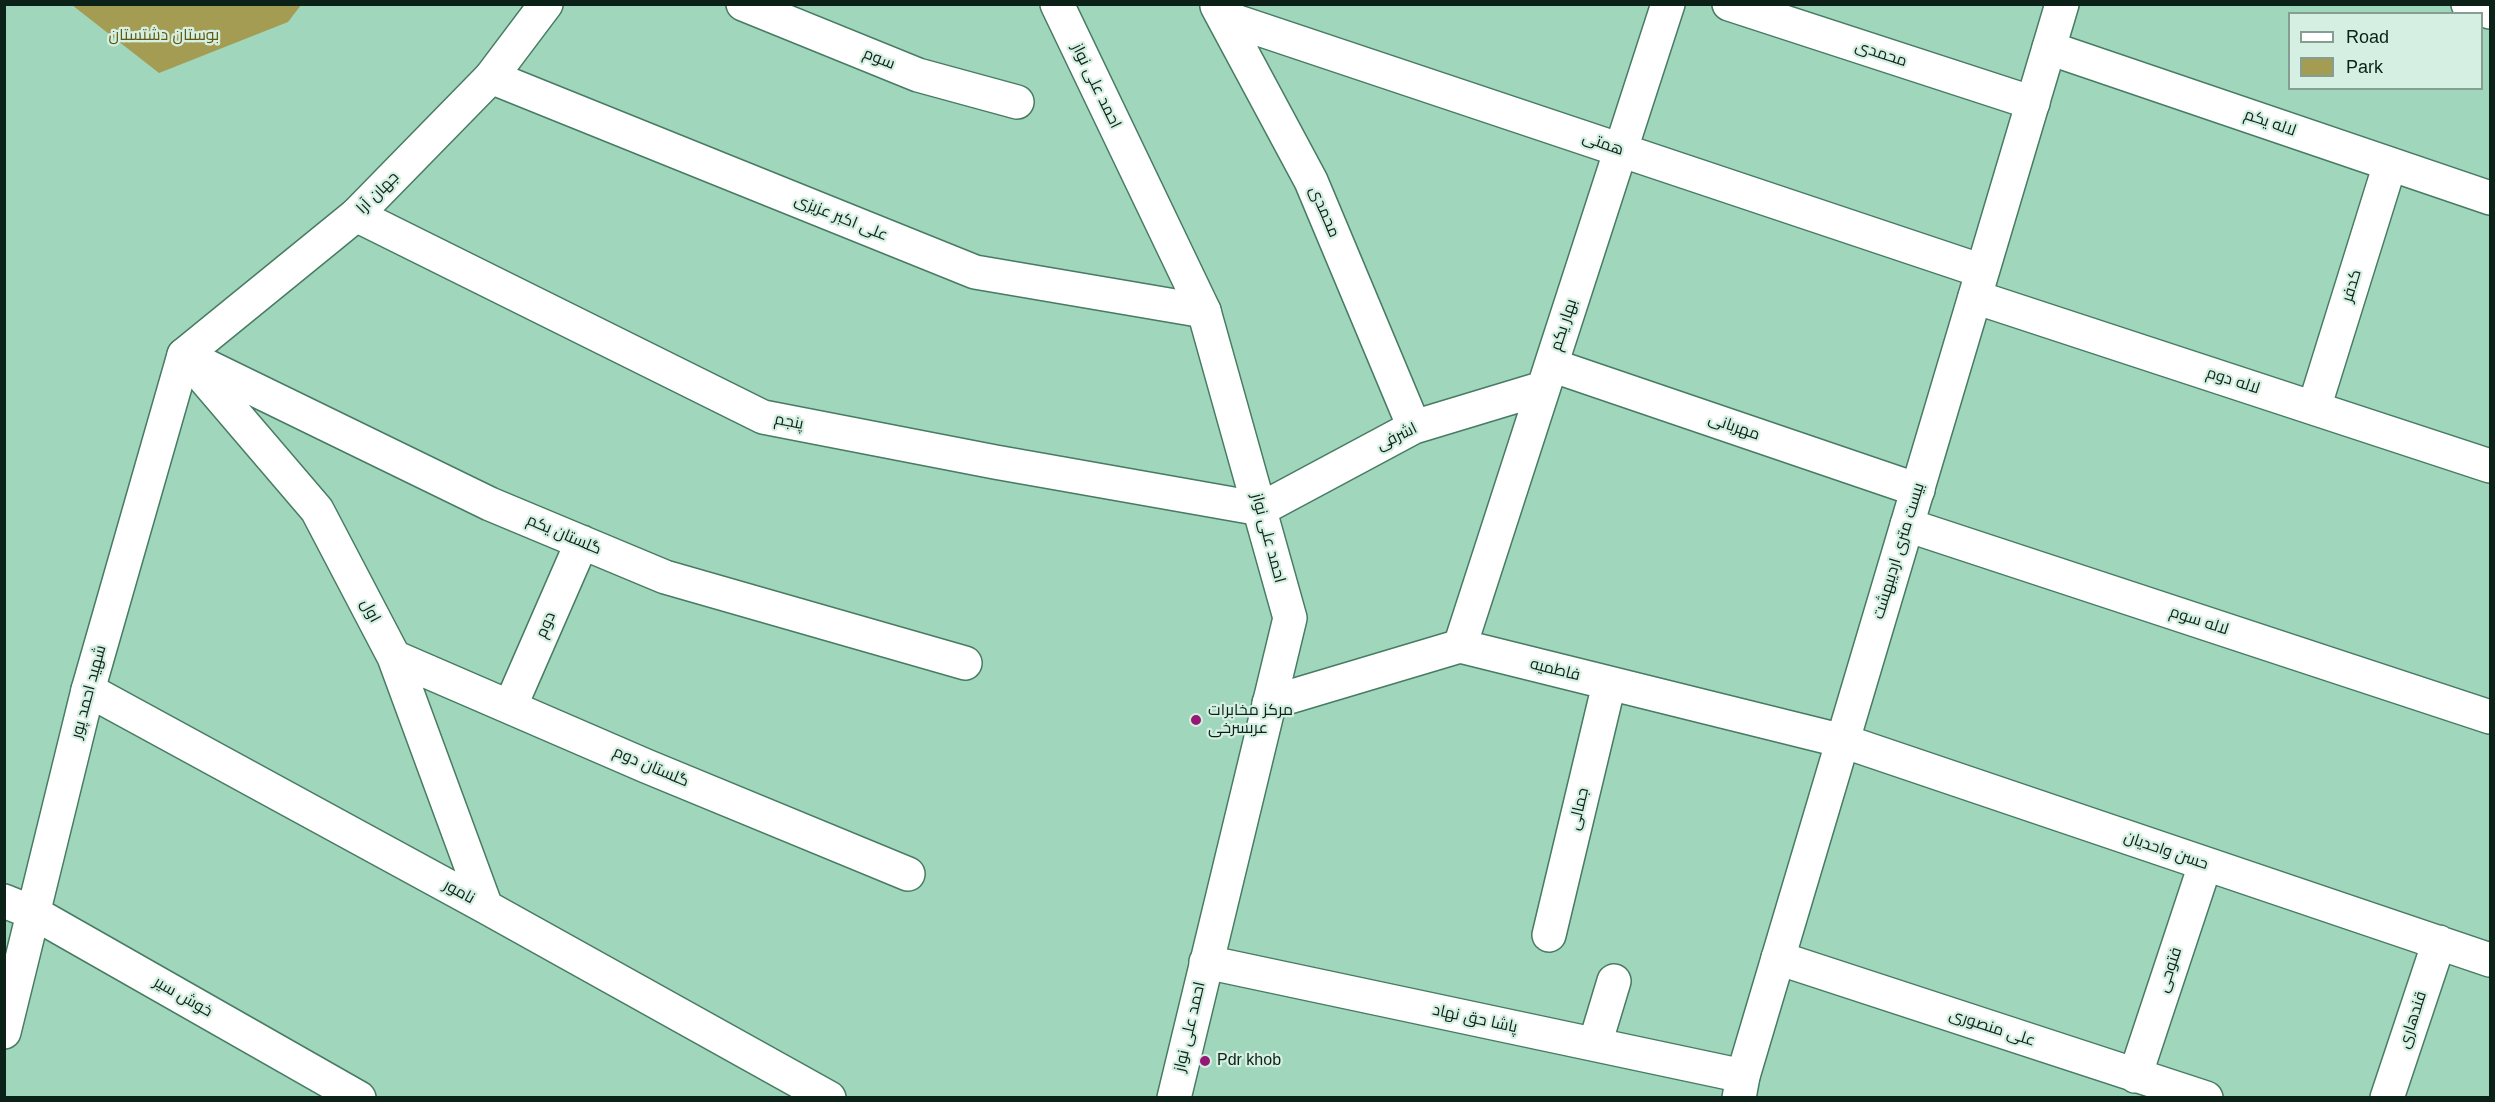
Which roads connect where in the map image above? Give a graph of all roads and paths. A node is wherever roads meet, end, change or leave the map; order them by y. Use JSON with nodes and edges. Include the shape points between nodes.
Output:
{"nodes":[{"id":1,"x":546,"y":4,"type":"edge"},
{"id":2,"x":743,"y":4,"type":"edge"},
{"id":3,"x":1057,"y":4,"type":"edge"},
{"id":4,"x":1668,"y":4,"type":"edge"},
{"id":5,"x":1729,"y":4,"type":"edge"},
{"id":6,"x":2062,"y":4,"type":"edge"},
{"id":7,"x":2468,"y":4,"type":"edge"},
{"id":8,"x":1220,"y":11,"type":"edge"},
{"id":9,"x":2490,"y":12,"type":"edge"},
{"id":10,"x":2049,"y":48,"type":"junction"},
{"id":11,"x":491,"y":77,"type":"junction"},
{"id":12,"x":1017,"y":102,"type":"dead end"},
{"id":13,"x":2033,"y":103,"type":"junction"},
{"id":14,"x":1621,"y":150,"type":"junction"},
{"id":15,"x":2390,"y":164,"type":"junction"},
{"id":16,"x":2490,"y":198,"type":"edge"},
{"id":17,"x":356,"y":215,"type":"junction"},
{"id":18,"x":1979,"y":284,"type":"junction"},
{"id":19,"x":1204,"y":311,"type":"junction"},
{"id":20,"x":184,"y":355,"type":"junction"},
{"id":21,"x":1547,"y":376,"type":"junction"},
{"id":22,"x":2314,"y":408,"type":"junction"},
{"id":23,"x":1414,"y":427,"type":"junction"},
{"id":24,"x":2490,"y":466,"type":"edge"},
{"id":25,"x":1918,"y":490,"type":"junction"},
{"id":26,"x":1261,"y":509,"type":"junction"},
{"id":27,"x":1907,"y":525,"type":"junction"},
{"id":28,"x":582,"y":542,"type":"junction"},
{"id":29,"x":1460,"y":646,"type":"junction"},
{"id":30,"x":394,"y":657,"type":"junction"},
{"id":31,"x":965,"y":663,"type":"dead end"},
{"id":32,"x":1609,"y":684,"type":"junction"},
{"id":33,"x":88,"y":690,"type":"junction"},
{"id":34,"x":1269,"y":703,"type":"junction"},
{"id":35,"x":510,"y":707,"type":"junction"},
{"id":36,"x":2490,"y":717,"type":"edge"},
{"id":37,"x":1843,"y":741,"type":"junction"},
{"id":38,"x":2205,"y":865,"type":"junction"},
{"id":39,"x":908,"y":874,"type":"dead end"},
{"id":40,"x":486,"y":906,"type":"junction"},
{"id":41,"x":19,"y":907,"type":"edge"},
{"id":42,"x":1549,"y":935,"type":"dead end"},
{"id":43,"x":2439,"y":942,"type":"junction"},
{"id":44,"x":1778,"y":958,"type":"junction"},
{"id":45,"x":2490,"y":960,"type":"edge"},
{"id":46,"x":1206,"y":962,"type":"junction"},
{"id":47,"x":1614,"y":981,"type":"dead end"},
{"id":48,"x":4,"y":1032,"type":"edge"},
{"id":49,"x":1595,"y":1044,"type":"junction"},
{"id":50,"x":2135,"y":1076,"type":"junction"},
{"id":51,"x":1741,"y":1087,"type":"edge"},
{"id":52,"x":359,"y":1098,"type":"edge"},
{"id":53,"x":829,"y":1098,"type":"edge"},
{"id":54,"x":1174,"y":1098,"type":"edge"},
{"id":55,"x":2206,"y":1098,"type":"edge"},
{"id":56,"x":2387,"y":1098,"type":"edge"}],
"edges":[{"from":1,"to":11,"type":"street","name":"جهان آرا"},
{"from":2,"to":12,"type":"street","name":"سوم","via":[[918,75]]},
{"from":3,"to":19,"type":"street","name":"احمد علی نواز"},
{"from":4,"to":14,"type":"street","name":"بهار یکم"},
{"from":5,"to":13,"type":"street","name":"محمدی"},
{"from":6,"to":10,"type":"street","name":"بیست متری اردیبهشت"},
{"from":7,"to":9,"type":"street"},
{"from":8,"to":14,"type":"street","name":"همتی"},
{"from":8,"to":23,"type":"street","name":"محمدی","via":[[1311,181]]},
{"from":10,"to":13,"type":"street","name":"بیست متری اردیبهشت"},
{"from":10,"to":15,"type":"street","name":"لاله یکم"},
{"from":11,"to":17,"type":"street","name":"جهان آرا"},
{"from":11,"to":19,"type":"street","name":"علی اکبر عزیزی","via":[[975,272]]},
{"from":13,"to":18,"type":"street","name":"بیست متری اردیبهشت"},
{"from":14,"to":18,"type":"street","name":"همتی"},
{"from":14,"to":21,"type":"street","name":"بهار یکم"},
{"from":15,"to":16,"type":"street","name":"لاله یکم"},
{"from":15,"to":22,"type":"street","name":"کدفر"},
{"from":17,"to":20,"type":"street","name":"جهان آرا"},
{"from":17,"to":26,"type":"street","name":"پنجم","via":[[763,417]]},
{"from":18,"to":22,"type":"street","name":"لاله دوم"},
{"from":18,"to":25,"type":"street","name":"بیست متری اردیبهشت"},
{"from":19,"to":26,"type":"street","name":"احمد علی نواز"},
{"from":20,"to":28,"type":"street","name":"گلستان یکم","via":[[490,504]]},
{"from":20,"to":30,"type":"street","name":"اول","via":[[317,510]]},
{"from":20,"to":33,"type":"street","name":"شهید احمد پور"},
{"from":21,"to":23,"type":"street","name":"اشرفی"},
{"from":21,"to":25,"type":"street","name":"مهربانی"},
{"from":21,"to":29,"type":"street","name":"بهار یکم"},
{"from":22,"to":24,"type":"street","name":"لاله دوم"},
{"from":23,"to":26,"type":"street","name":"اشرفی"},
{"from":25,"to":27,"type":"street","name":"بیست متری اردیبهشت"},
{"from":26,"to":34,"type":"street","name":"احمد علی نواز","via":[[1290,618]]},
{"from":27,"to":36,"type":"street","name":"لاله سوم"},
{"from":27,"to":37,"type":"street","name":"بیست متری اردیبهشت"},
{"from":28,"to":31,"type":"street","name":"گلستان یکم","via":[[665,577]]},
{"from":28,"to":35,"type":"street","name":"دوم"},
{"from":29,"to":32,"type":"street","name":"فاطمیه"},
{"from":29,"to":34,"type":"street"},
{"from":30,"to":35,"type":"street","name":"گلستان دوم"},
{"from":30,"to":40,"type":"street","name":"اول"},
{"from":32,"to":37,"type":"street","name":"فاطمیه"},
{"from":32,"to":42,"type":"street","name":"جمالی"},
{"from":33,"to":40,"type":"street","name":"نامور"},
{"from":33,"to":41,"type":"street","name":"شهید احمد پور"},
{"from":34,"to":46,"type":"street","name":"احمد علی نواز"},
{"from":35,"to":39,"type":"street","name":"گلستان دوم"},
{"from":37,"to":38,"type":"street","name":"حسن واحدیان"},
{"from":37,"to":44,"type":"street","name":"بیست متری اردیبهشت"},
{"from":38,"to":43,"type":"street","name":"حسن واحدیان"},
{"from":38,"to":50,"type":"street","name":"فتوحی"},
{"from":40,"to":53,"type":"street","name":"نامور"},
{"from":41,"to":48,"type":"street","name":"شهید احمد پور"},
{"from":41,"to":52,"type":"street","name":"خوش سیر"},
{"from":43,"to":45,"type":"street","name":"حسن واحدیان"},
{"from":43,"to":56,"type":"street","name":"قندهاری"},
{"from":44,"to":50,"type":"street","name":"علی منصوری"},
{"from":44,"to":51,"type":"street","name":"بیست متری اردیبهشت"},
{"from":46,"to":49,"type":"street","name":"پاشا حق نهاد"},
{"from":46,"to":54,"type":"street","name":"احمد علی نواز"},
{"from":47,"to":49,"type":"street"},
{"from":49,"to":51,"type":"street","name":"پاشا حق نهاد"},
{"from":50,"to":55,"type":"street","name":"علی منصوری"}]}
